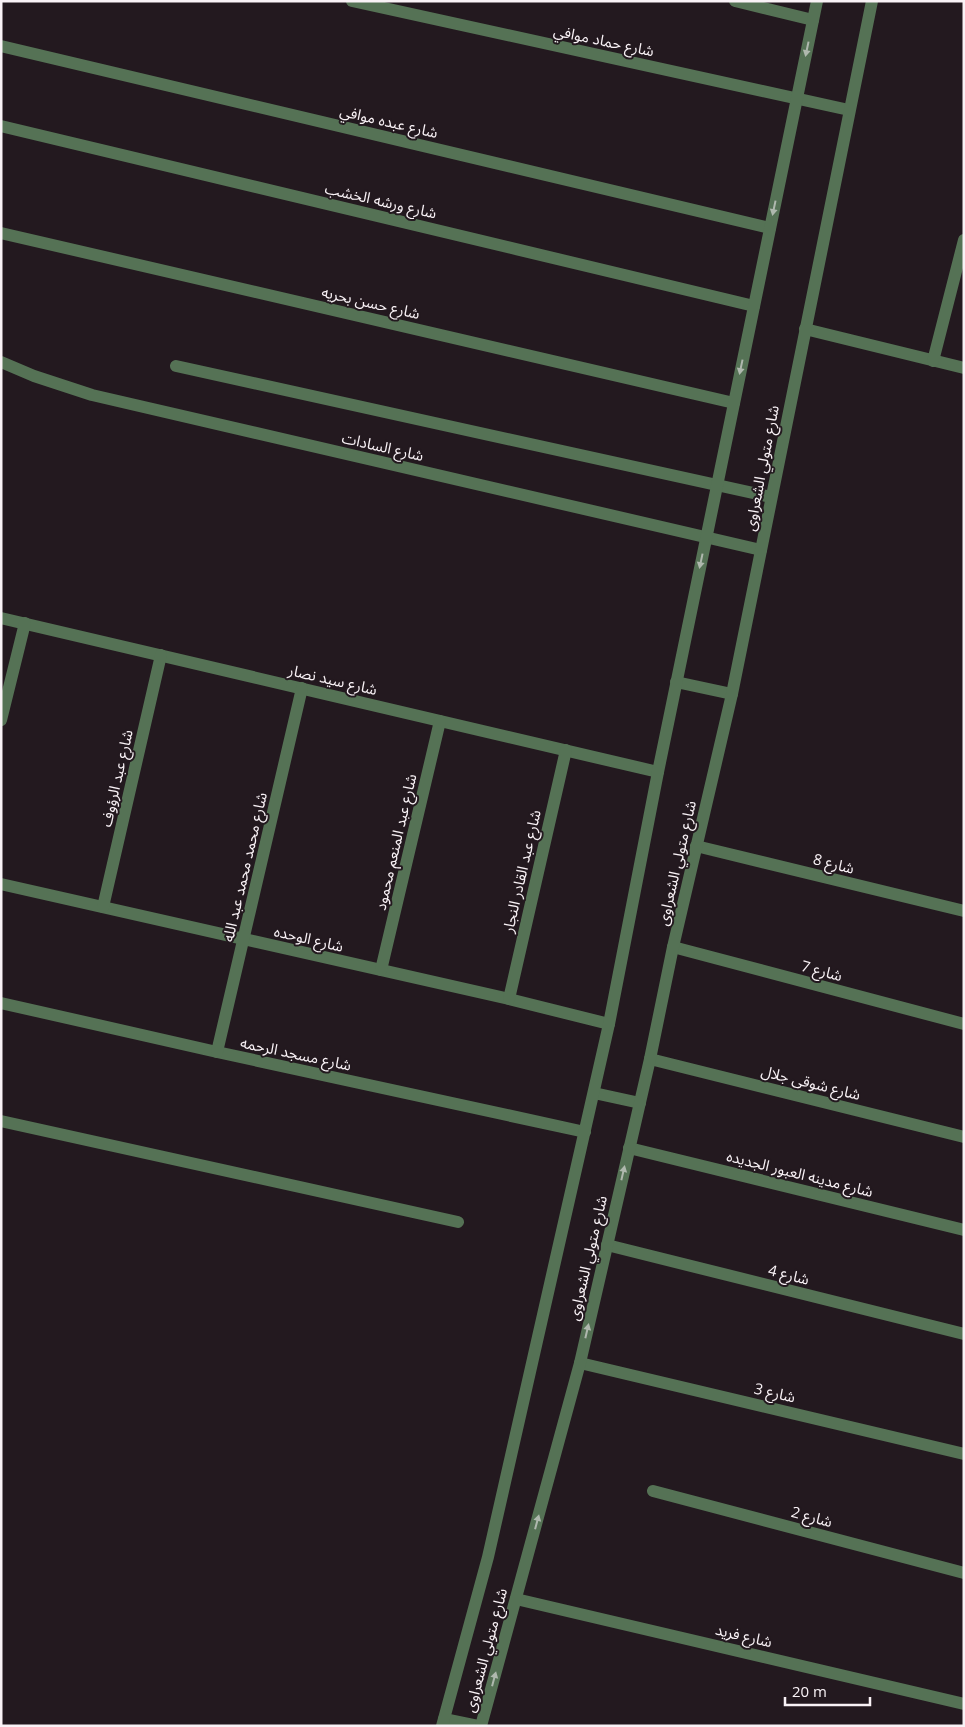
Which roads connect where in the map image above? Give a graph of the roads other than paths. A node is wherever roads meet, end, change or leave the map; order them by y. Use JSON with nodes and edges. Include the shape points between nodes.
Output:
{"nodes":[{"id":1,"x":352,"y":1,"type":"edge"},
{"id":2,"x":735,"y":1,"type":"edge"},
{"id":3,"x":817,"y":1,"type":"edge"},
{"id":4,"x":872,"y":1,"type":"edge"},
{"id":5,"x":813,"y":20,"type":"junction"},
{"id":6,"x":1,"y":46,"type":"edge"},
{"id":7,"x":797,"y":99,"type":"junction"},
{"id":8,"x":849,"y":110,"type":"junction"},
{"id":9,"x":1,"y":126,"type":"edge"},
{"id":10,"x":770,"y":228,"type":"junction"},
{"id":11,"x":1,"y":233,"type":"edge"},
{"id":12,"x":964,"y":240,"type":"edge"},
{"id":13,"x":754,"y":306,"type":"junction"},
{"id":14,"x":805,"y":329,"type":"junction"},
{"id":15,"x":933,"y":361,"type":"junction"},
{"id":16,"x":1,"y":362,"type":"edge"},
{"id":17,"x":176,"y":366,"type":"dead end"},
{"id":18,"x":964,"y":368,"type":"edge"},
{"id":19,"x":734,"y":403,"type":"junction"},
{"id":20,"x":717,"y":484,"type":"junction"},
{"id":21,"x":771,"y":497,"type":"junction"},
{"id":22,"x":706,"y":537,"type":"junction"},
{"id":23,"x":761,"y":550,"type":"junction"},
{"id":24,"x":1,"y":618,"type":"edge"},
{"id":25,"x":25,"y":623,"type":"junction"},
{"id":26,"x":161,"y":655,"type":"junction"},
{"id":27,"x":676,"y":682,"type":"junction"},
{"id":28,"x":302,"y":688,"type":"junction"},
{"id":29,"x":732,"y":694,"type":"junction"},
{"id":30,"x":1,"y":720,"type":"edge"},
{"id":31,"x":440,"y":721,"type":"junction"},
{"id":32,"x":566,"y":750,"type":"junction"},
{"id":33,"x":658,"y":772,"type":"junction"},
{"id":34,"x":696,"y":846,"type":"junction"},
{"id":35,"x":1,"y":884,"type":"edge"},
{"id":36,"x":102,"y":907,"type":"junction"},
{"id":37,"x":964,"y":911,"type":"edge"},
{"id":38,"x":244,"y":939,"type":"junction"},
{"id":39,"x":673,"y":947,"type":"junction"},
{"id":40,"x":381,"y":970,"type":"junction"},
{"id":41,"x":509,"y":999,"type":"junction"},
{"id":42,"x":1,"y":1003,"type":"edge"},
{"id":43,"x":609,"y":1024,"type":"junction"},
{"id":44,"x":964,"y":1024,"type":"edge"},
{"id":45,"x":217,"y":1052,"type":"junction"},
{"id":46,"x":650,"y":1058,"type":"junction"},
{"id":47,"x":594,"y":1093,"type":"junction"},
{"id":48,"x":640,"y":1103,"type":"junction"},
{"id":49,"x":1,"y":1121,"type":"edge"},
{"id":50,"x":585,"y":1132,"type":"junction"},
{"id":51,"x":964,"y":1137,"type":"edge"},
{"id":52,"x":629,"y":1148,"type":"junction"},
{"id":53,"x":458,"y":1222,"type":"dead end"},
{"id":54,"x":964,"y":1230,"type":"edge"},
{"id":55,"x":607,"y":1245,"type":"junction"},
{"id":56,"x":964,"y":1334,"type":"edge"},
{"id":57,"x":580,"y":1362,"type":"junction"},
{"id":58,"x":964,"y":1454,"type":"edge"},
{"id":59,"x":653,"y":1491,"type":"dead end"},
{"id":60,"x":964,"y":1573,"type":"edge"},
{"id":61,"x":516,"y":1599,"type":"junction"},
{"id":62,"x":964,"y":1704,"type":"edge"},
{"id":63,"x":443,"y":1722,"type":"edge"},
{"id":64,"x":480,"y":1726,"type":"edge"}],
"edges":[{"from":1,"to":7,"type":"street","name":"شارع حماد موافي"},
{"from":2,"to":5,"type":"street"},
{"from":3,"to":5,"type":"street","name":"شارع متولي الشعراوى"},
{"from":4,"to":8,"type":"street","name":"شارع متولي الشعراوى"},
{"from":5,"to":7,"type":"street","name":"شارع متولي الشعراوى","one_way":true},
{"from":6,"to":10,"type":"street","name":"شارع عبده موافي"},
{"from":7,"to":8,"type":"street","name":"شارع حماد موافي"},
{"from":7,"to":10,"type":"street","name":"شارع متولي الشعراوى","one_way":true},
{"from":8,"to":14,"type":"street","name":"شارع متولي الشعراوى"},
{"from":9,"to":13,"type":"street","name":"شارع ورشه الخشب"},
{"from":10,"to":13,"type":"street","name":"شارع متولي الشعراوى"},
{"from":11,"to":19,"type":"street","name":"شارع حسن بحريه"},
{"from":12,"to":15,"type":"street"},
{"from":13,"to":19,"type":"street","name":"شارع متولي الشعراوى","one_way":true},
{"from":14,"to":15,"type":"street"},
{"from":14,"to":21,"type":"street","name":"شارع متولي الشعراوى"},
{"from":15,"to":18,"type":"street"},
{"from":16,"to":22,"type":"street","name":"شارع السادات","via":[[92,396]]},
{"from":17,"to":20,"type":"street"},
{"from":19,"to":20,"type":"street","name":"شارع متولي الشعراوى"},
{"from":20,"to":21,"type":"street"},
{"from":20,"to":22,"type":"street","name":"شارع متولي الشعراوى"},
{"from":21,"to":23,"type":"street","name":"شارع متولي الشعراوى"},
{"from":22,"to":23,"type":"street","name":"شارع السادات"},
{"from":22,"to":27,"type":"street","name":"شارع متولي الشعراوى","one_way":true},
{"from":23,"to":29,"type":"street","name":"شارع متولي الشعراوى"},
{"from":24,"to":25,"type":"street","name":"شارع سيد نصار"},
{"from":25,"to":26,"type":"street","name":"شارع سيد نصار"},
{"from":25,"to":30,"type":"street"},
{"from":26,"to":28,"type":"street","name":"شارع سيد نصار"},
{"from":26,"to":36,"type":"street","name":"شارع عبد الرؤوف"},
{"from":27,"to":29,"type":"street"},
{"from":27,"to":33,"type":"street","name":"شارع متولي الشعراوى"},
{"from":28,"to":31,"type":"street","name":"شارع سيد نصار"},
{"from":28,"to":38,"type":"street","name":"شارع محمد محمد عبد الله"},
{"from":29,"to":34,"type":"street","name":"شارع متولي الشعراوى"},
{"from":31,"to":32,"type":"street","name":"شارع سيد نصار"},
{"from":31,"to":40,"type":"street","name":"شارع عبد المنعم محمود"},
{"from":32,"to":33,"type":"street","name":"شارع سيد نصار"},
{"from":32,"to":41,"type":"street","name":"شارع عبد القادر النجار"},
{"from":33,"to":43,"type":"street","name":"شارع متولي الشعراوى"},
{"from":34,"to":37,"type":"street","name":"شارع 8"},
{"from":34,"to":39,"type":"street","name":"شارع متولي الشعراوى"},
{"from":35,"to":36,"type":"street","name":"شارع الوحده"},
{"from":36,"to":38,"type":"street","name":"شارع الوحده"},
{"from":38,"to":40,"type":"street","name":"شارع الوحده"},
{"from":38,"to":45,"type":"street","name":"شارع محمد محمد عبد الله"},
{"from":39,"to":44,"type":"street","name":"شارع 7"},
{"from":39,"to":46,"type":"street","name":"شارع متولي الشعراوى"},
{"from":40,"to":41,"type":"street","name":"شارع الوحده"},
{"from":41,"to":43,"type":"street","name":"شارع الوحده"},
{"from":42,"to":45,"type":"street","name":"شارع مسجد الرحمه"},
{"from":43,"to":47,"type":"street","name":"شارع متولي الشعراوى"},
{"from":45,"to":50,"type":"street","name":"شارع مسجد الرحمه"},
{"from":46,"to":48,"type":"street","name":"شارع متولي الشعراوى"},
{"from":46,"to":51,"type":"street","name":"شارع شوقى جلال"},
{"from":47,"to":48,"type":"street"},
{"from":47,"to":50,"type":"street","name":"شارع متولي الشعراوى"},
{"from":48,"to":52,"type":"street","name":"شارع متولي الشعراوى"},
{"from":49,"to":53,"type":"street"},
{"from":50,"to":63,"type":"street","name":"شارع متولي الشعراوى","via":[[488,1557]]},
{"from":52,"to":54,"type":"street","name":"شارع مدينه العبور الجديده"},
{"from":55,"to":52,"type":"street","name":"شارع متولي الشعراوى","one_way":true},
{"from":55,"to":56,"type":"street","name":"شارع 4"},
{"from":57,"to":55,"type":"street","name":"شارع متولي الشعراوى","one_way":true},
{"from":57,"to":58,"type":"street","name":"شارع 3"},
{"from":61,"to":57,"type":"street","name":"شارع متولي الشعراوى","one_way":true},
{"from":59,"to":60,"type":"street","name":"شارع 2"},
{"from":61,"to":62,"type":"street","name":"شارع فريد"},
{"from":64,"to":61,"type":"street","name":"شارع متولي الشعراوى","one_way":true},
{"from":63,"to":64,"type":"street"}]}
